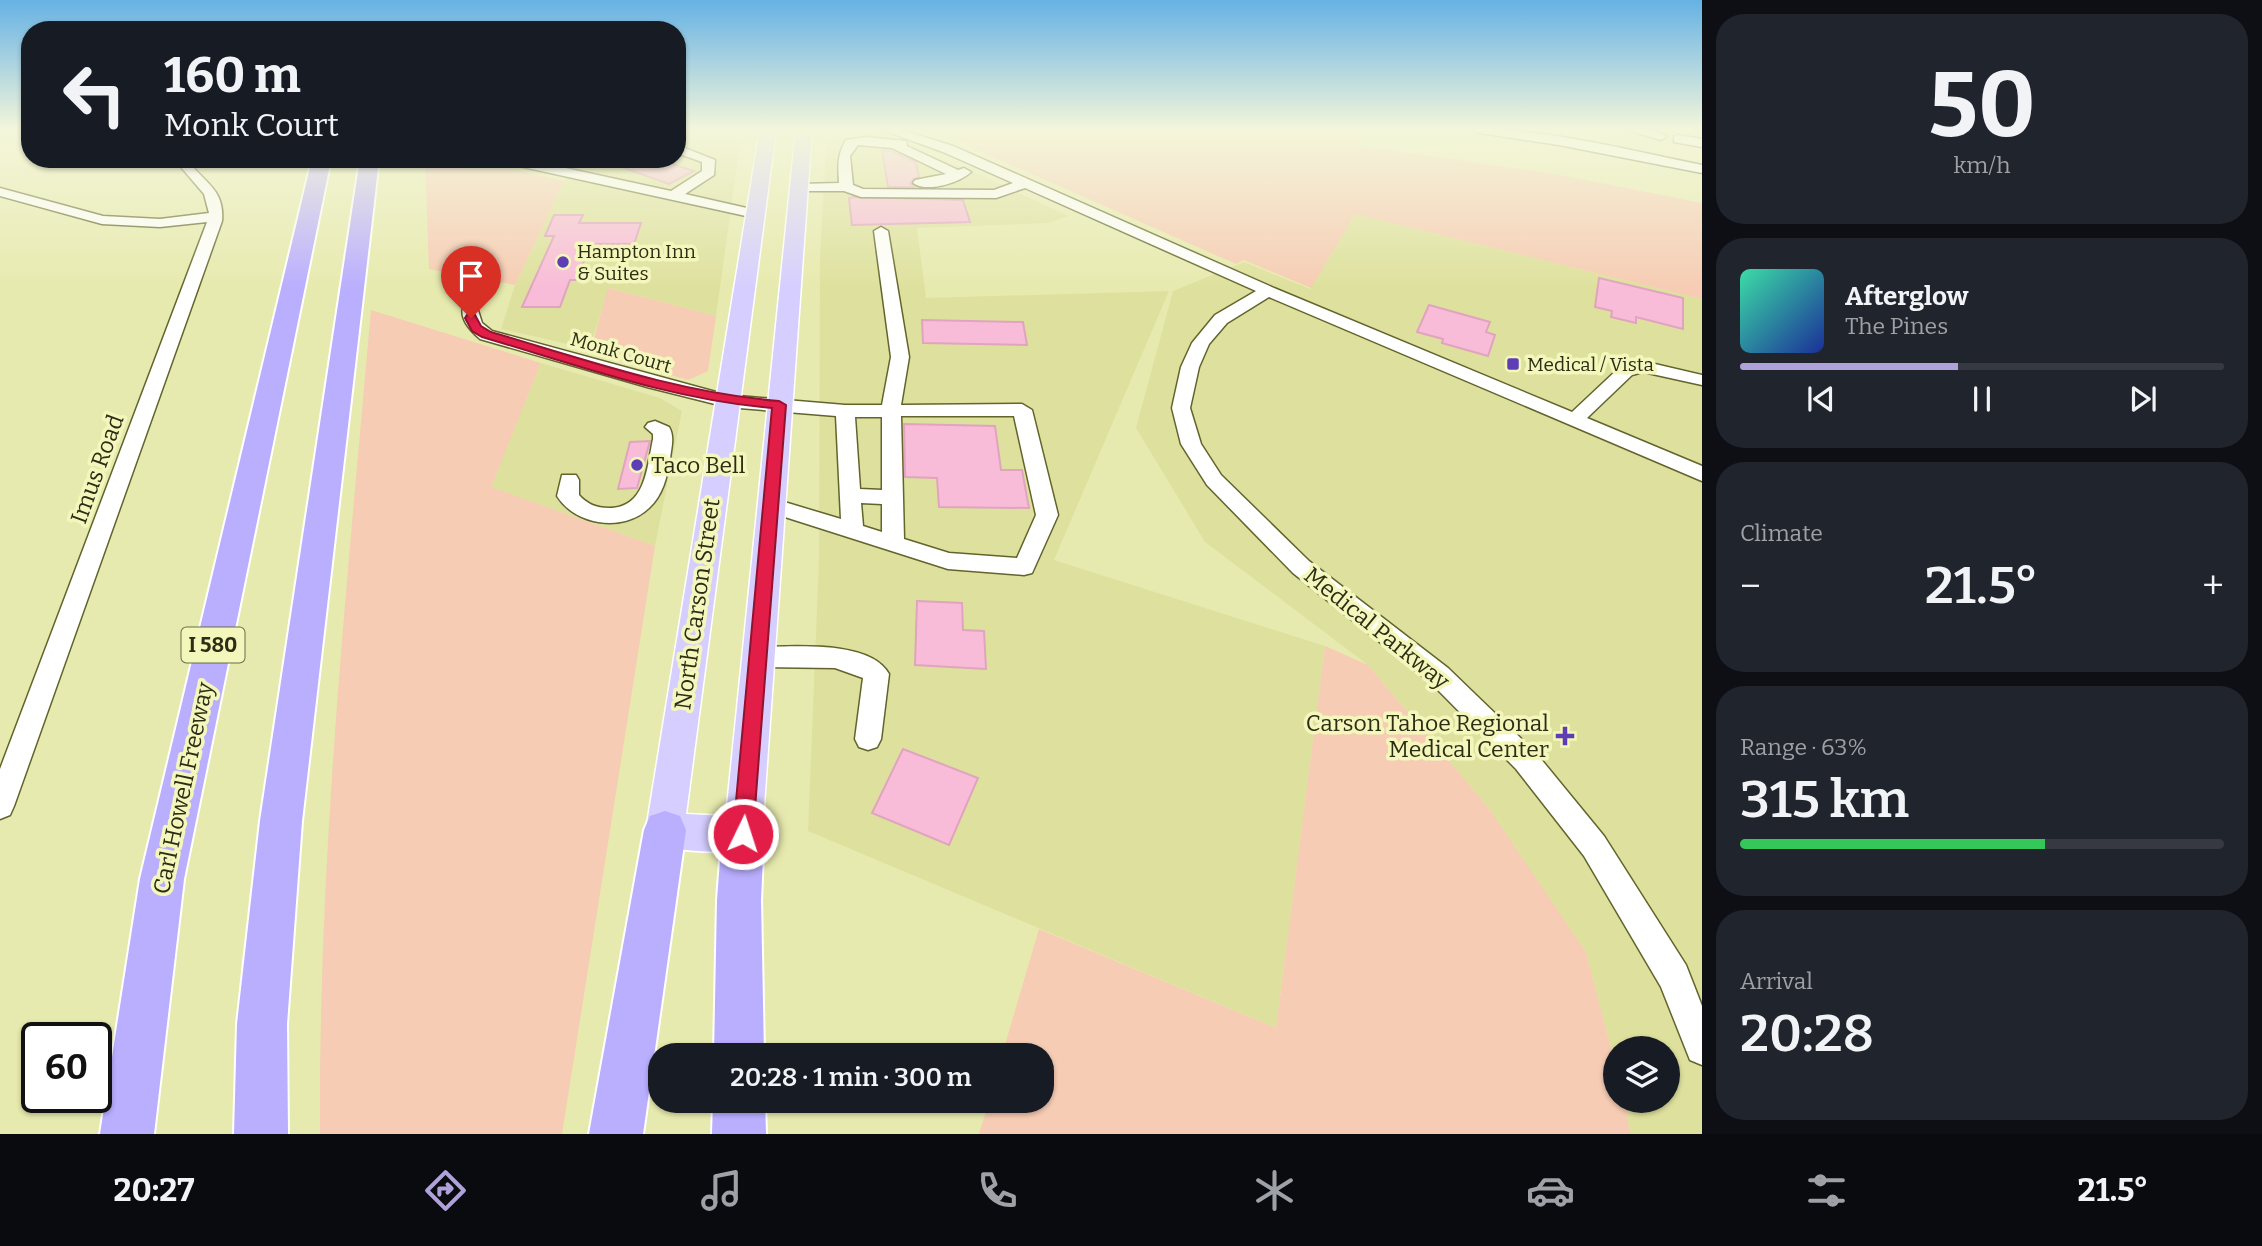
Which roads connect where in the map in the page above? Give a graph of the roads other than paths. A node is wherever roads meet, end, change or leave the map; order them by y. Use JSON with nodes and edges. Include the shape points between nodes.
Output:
{"nodes":[{"id":1,"x":201,"y":182,"type":"edge"},
{"id":2,"x":317,"y":182,"type":"edge"},
{"id":3,"x":367,"y":182,"type":"edge"},
{"id":4,"x":607,"y":182,"type":"edge"},
{"id":5,"x":695,"y":182,"type":"edge"},
{"id":6,"x":760,"y":182,"type":"edge"},
{"id":7,"x":800,"y":182,"type":"edge"},
{"id":8,"x":846,"y":182,"type":"edge"},
{"id":9,"x":936,"y":182,"type":"edge"},
{"id":10,"x":1026,"y":183,"type":"joint"},
{"id":11,"x":846,"y":185,"type":"junction"},
{"id":12,"x":799,"y":188,"type":"junction"},
{"id":13,"x":0,"y":192,"type":"edge"},
{"id":14,"x":674,"y":197,"type":"junction"},
{"id":15,"x":755,"y":214,"type":"junction"},
{"id":16,"x":216,"y":217,"type":"junction"},
{"id":17,"x":881,"y":232,"type":"dead end"},
{"id":18,"x":1268,"y":291,"type":"junction"},
{"id":19,"x":470,"y":308,"type":"dead end"},
{"id":20,"x":1702,"y":380,"type":"edge"},
{"id":21,"x":727,"y":401,"type":"junction"},
{"id":22,"x":779,"y":405,"type":"junction"},
{"id":23,"x":845,"y":411,"type":"junction"},
{"id":24,"x":891,"y":411,"type":"junction"},
{"id":25,"x":1574,"y":420,"type":"junction"},
{"id":26,"x":655,"y":427,"type":"dead end"},
{"id":27,"x":1702,"y":474,"type":"edge"},
{"id":28,"x":569,"y":480,"type":"dead end"},
{"id":29,"x":850,"y":496,"type":"junction"},
{"id":30,"x":892,"y":497,"type":"junction"},
{"id":31,"x":771,"y":505,"type":"junction"},
{"id":32,"x":852,"y":531,"type":"junction"},
{"id":33,"x":893,"y":544,"type":"junction"},
{"id":34,"x":758,"y":657,"type":"junction"},
{"id":35,"x":869,"y":739,"type":"dead end"},
{"id":36,"x":0,"y":806,"type":"edge"},
{"id":37,"x":665,"y":830,"type":"junction"},
{"id":38,"x":743,"y":834,"type":"junction"},
{"id":39,"x":739,"y":1043,"type":"edge"},
{"id":40,"x":1702,"y":1048,"type":"edge"},
{"id":41,"x":740,"y":1113,"type":"edge"},
{"id":42,"x":127,"y":1134,"type":"edge"},
{"id":43,"x":261,"y":1134,"type":"edge"},
{"id":44,"x":616,"y":1134,"type":"edge"},
{"id":45,"x":740,"y":1134,"type":"edge"}],
"edges":[{"from":1,"to":16,"type":"street","via":[[214,196]]},
{"from":2,"to":42,"type":"highway","name":"Carl Howell Freeway","number":"I 580","via":[[162,879]]},
{"from":3,"to":43,"type":"highway","via":[[281,821],[262,1024]]},
{"from":4,"to":14,"type":"street"},
{"from":5,"to":14,"type":"street"},
{"from":6,"to":15,"type":"main road","name":"North Carson Street"},
{"from":7,"to":12,"type":"main road"},
{"from":8,"to":11,"type":"street"},
{"from":9,"to":11,"type":"street"},
{"from":10,"to":11,"type":"street","via":[[996,194],[860,193]]},
{"from":10,"to":18,"type":"street"},
{"from":11,"to":12,"type":"street"},
{"from":12,"to":22,"type":"main road"},
{"from":13,"to":16,"type":"street","via":[[102,220],[160,223]]},
{"from":14,"to":15,"type":"street"},
{"from":15,"to":21,"type":"main road","name":"North Carson Street"},
{"from":16,"to":36,"type":"street","name":"Imus Road"},
{"from":17,"to":24,"type":"street","via":[[900,357]]},
{"from":18,"to":25,"type":"street"},
{"from":18,"to":40,"type":"street","name":"Medical Parkway","via":[[1221,319],[1201,344],[1190,367],[1181,408],[1191,444],[1214,480],[1301,567],[1439,675],[1526,761],[1601,858],[1674,977]]},
{"from":19,"to":21,"type":"street","name":"Monk Court","via":[[476,328],[486,335]]},
{"from":20,"to":25,"type":"street","via":[[1642,366],[1626,371]]},
{"from":21,"to":22,"type":"street","name":"Monk Court"},
{"from":21,"to":37,"type":"main road","name":"North Carson Street"},
{"from":22,"to":23,"type":"street","name":"Monk Court"},
{"from":22,"to":31,"type":"main road"},
{"from":23,"to":24,"type":"street","name":"Monk Court"},
{"from":23,"to":29,"type":"street"},
{"from":24,"to":30,"type":"street"},
{"from":24,"to":33,"type":"street","name":"Monk Court","via":[[1022,410],[1047,515],[1024,567],[948,561]]},
{"from":25,"to":27,"type":"street"},
{"from":26,"to":28,"type":"street","via":[[662,431],[663,439],[650,494],[637,507],[607,516],[586,512],[568,496]]},
{"from":29,"to":30,"type":"street"},
{"from":29,"to":32,"type":"street"},
{"from":30,"to":33,"type":"street"},
{"from":31,"to":32,"type":"street"},
{"from":31,"to":34,"type":"main road"},
{"from":32,"to":33,"type":"street"},
{"from":34,"to":35,"type":"street","via":[[862,662],[876,674]]},
{"from":34,"to":38,"type":"main road"},
{"from":37,"to":38,"type":"main road"},
{"from":37,"to":44,"type":"highway"},
{"from":38,"to":39,"type":"highway"},
{"from":41,"to":45,"type":"highway"}]}
